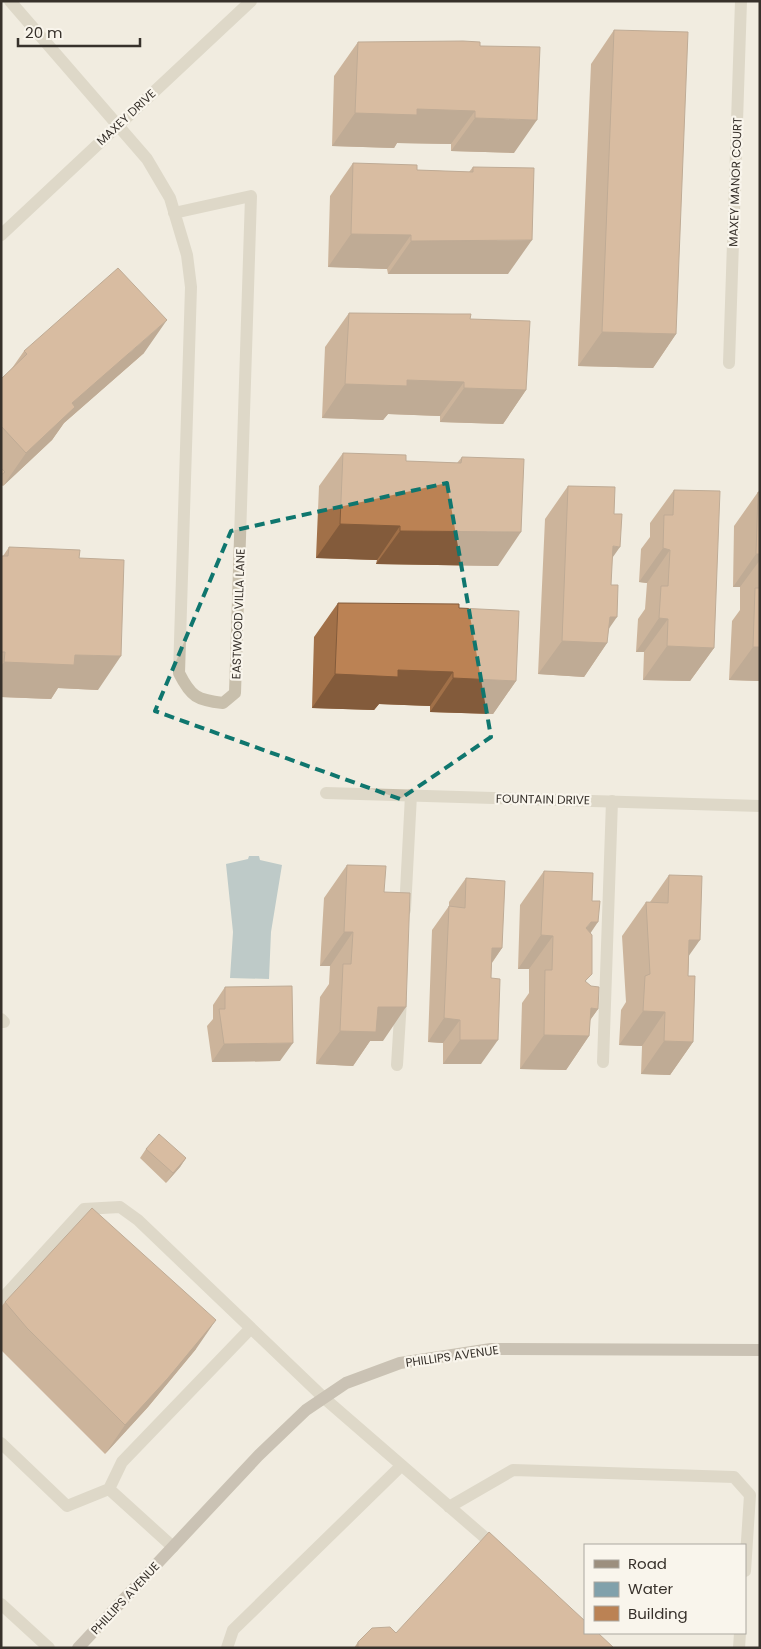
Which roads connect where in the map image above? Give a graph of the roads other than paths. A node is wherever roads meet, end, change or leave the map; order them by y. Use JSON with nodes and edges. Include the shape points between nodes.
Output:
{"nodes":[{"id":1,"x":10,"y":1,"type":"edge"},
{"id":2,"x":251,"y":1,"type":"edge"},
{"id":3,"x":741,"y":1,"type":"edge"},
{"id":4,"x":117,"y":125,"type":"junction"},
{"id":5,"x":174,"y":213,"type":"junction"},
{"id":6,"x":1,"y":235,"type":"edge"},
{"id":7,"x":729,"y":363,"type":"dead end"},
{"id":8,"x":326,"y":793,"type":"dead end"},
{"id":9,"x":411,"y":796,"type":"junction"},
{"id":10,"x":612,"y":801,"type":"junction"},
{"id":11,"x":760,"y":806,"type":"edge"},
{"id":12,"x":404,"y":925,"type":"edge"},
{"id":13,"x":401,"y":985,"type":"edge"},
{"id":14,"x":603,"y":1062,"type":"dead end"},
{"id":15,"x":397,"y":1065,"type":"dead end"},
{"id":16,"x":1,"y":1300,"type":"edge"},
{"id":17,"x":252,"y":1328,"type":"junction"},
{"id":18,"x":760,"y":1350,"type":"edge"},
{"id":19,"x":324,"y":1398,"type":"junction"},
{"id":20,"x":1,"y":1443,"type":"edge"},
{"id":21,"x":401,"y":1466,"type":"junction"},
{"id":22,"x":109,"y":1489,"type":"junction"},
{"id":23,"x":449,"y":1507,"type":"junction"},
{"id":24,"x":174,"y":1546,"type":"junction"},
{"id":25,"x":746,"y":1556,"type":"edge"},
{"id":26,"x":510,"y":1558,"type":"edge"},
{"id":27,"x":1,"y":1604,"type":"edge"},
{"id":28,"x":740,"y":1634,"type":"edge"},
{"id":29,"x":48,"y":1648,"type":"edge"},
{"id":30,"x":78,"y":1648,"type":"edge"},
{"id":31,"x":227,"y":1648,"type":"edge"},
{"id":32,"x":740,"y":1648,"type":"edge"}],
"edges":[{"from":1,"to":4,"type":"street","name":"EASTWOOD VILLA LANE"},
{"from":2,"to":4,"type":"street","name":"MAXEY DRIVE"},
{"from":3,"to":7,"type":"street","name":"MAXEY MANOR COURT"},
{"from":4,"to":5,"type":"street","name":"EASTWOOD VILLA LANE","via":[[147,159],[170,198]]},
{"from":4,"to":6,"type":"street","name":"MAXEY DRIVE"},
{"from":5,"to":5,"type":"street","name":"EASTWOOD VILLA LANE","via":[[187,255],[191,287],[179,673],[188,690],[204,701],[224,703],[235,693],[251,196]]},
{"from":8,"to":9,"type":"street","name":"FOUNTAIN DRIVE"},
{"from":9,"to":10,"type":"street","name":"FOUNTAIN DRIVE"},
{"from":9,"to":12,"type":"street"},
{"from":10,"to":11,"type":"street","name":"FOUNTAIN DRIVE"},
{"from":10,"to":14,"type":"street"},
{"from":13,"to":15,"type":"street"},
{"from":16,"to":17,"type":"street","via":[[84,1209],[120,1207],[138,1220]]},
{"from":17,"to":19,"type":"street"},
{"from":17,"to":22,"type":"street","via":[[122,1462]]},
{"from":18,"to":19,"type":"street","name":"PHILLIPS AVENUE","via":[[491,1349],[400,1363],[346,1384]]},
{"from":19,"to":21,"type":"street"},
{"from":19,"to":24,"type":"street","name":"PHILLIPS AVENUE","via":[[306,1410],[258,1456]]},
{"from":20,"to":22,"type":"street","via":[[67,1506]]},
{"from":21,"to":23,"type":"street"},
{"from":21,"to":31,"type":"street","via":[[233,1630]]},
{"from":22,"to":24,"type":"street"},
{"from":23,"to":25,"type":"street","via":[[513,1470],[734,1477],[750,1495]]},
{"from":23,"to":26,"type":"street"},
{"from":24,"to":30,"type":"street","name":"PHILLIPS AVENUE"},
{"from":27,"to":29,"type":"street"},
{"from":28,"to":32,"type":"street"}]}
